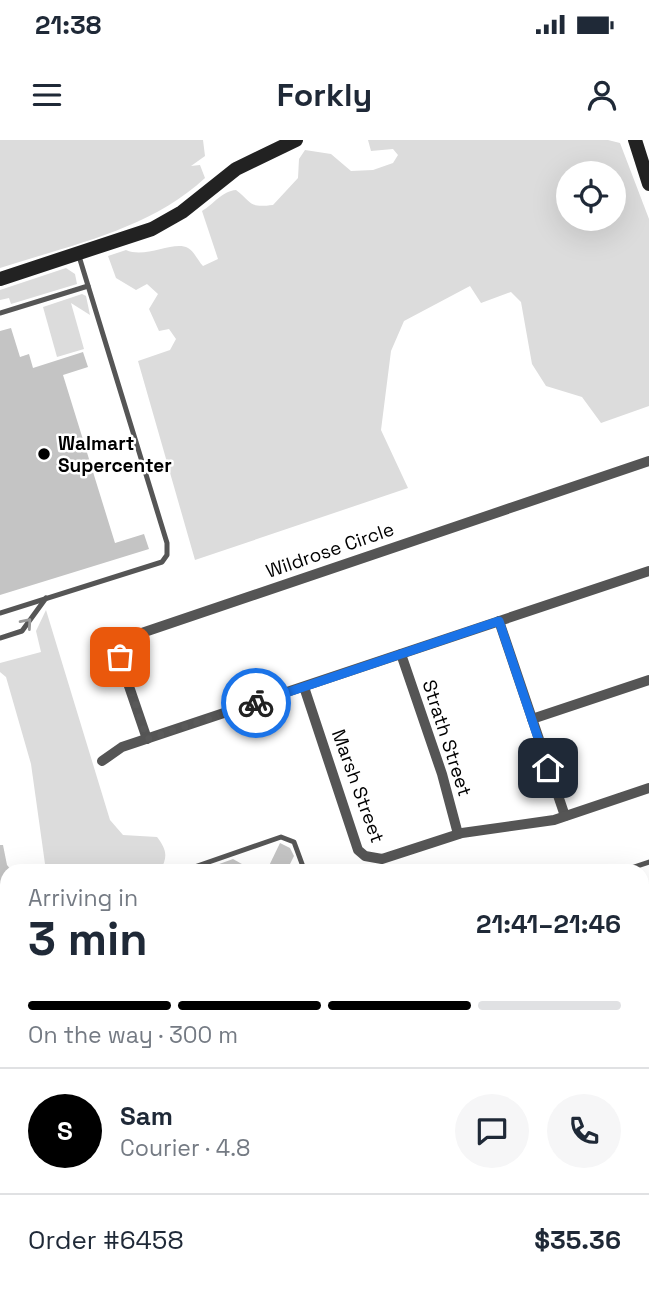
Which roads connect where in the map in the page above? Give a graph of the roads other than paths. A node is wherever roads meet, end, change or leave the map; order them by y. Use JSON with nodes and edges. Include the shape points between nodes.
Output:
{"nodes":[{"id":1,"x":296,"y":140,"type":"edge"},
{"id":2,"x":635,"y":140,"type":"edge"},
{"id":3,"x":649,"y":184,"type":"edge"},
{"id":4,"x":78,"y":253,"type":"junction"},
{"id":5,"x":0,"y":279,"type":"edge"},
{"id":6,"x":88,"y":286,"type":"junction"},
{"id":7,"x":0,"y":313,"type":"edge"},
{"id":8,"x":649,"y":461,"type":"edge"},
{"id":9,"x":649,"y":571,"type":"edge"},
{"id":10,"x":46,"y":598,"type":"junction"},
{"id":11,"x":0,"y":613,"type":"edge"},
{"id":12,"x":499,"y":621,"type":"junction"},
{"id":13,"x":0,"y":638,"type":"edge"},
{"id":14,"x":401,"y":654,"type":"junction"},
{"id":15,"x":649,"y":680,"type":"edge"},
{"id":16,"x":304,"y":687,"type":"junction"},
{"id":17,"x":532,"y":719,"type":"junction"},
{"id":18,"x":147,"y":739,"type":"junction"},
{"id":19,"x":102,"y":761,"type":"dead end"},
{"id":20,"x":649,"y":788,"type":"edge"},
{"id":21,"x":565,"y":816,"type":"junction"},
{"id":22,"x":458,"y":834,"type":"junction"},
{"id":23,"x":203,"y":864,"type":"edge"},
{"id":24,"x":302,"y":864,"type":"edge"}],
"edges":[{"from":1,"to":4,"type":"street","via":[[236,169],[168,221]]},
{"from":2,"to":3,"type":"street"},
{"from":4,"to":5,"type":"street"},
{"from":4,"to":6,"type":"lane"},
{"from":6,"to":7,"type":"lane"},
{"from":6,"to":10,"type":"lane","via":[[167,555],[162,562]]},
{"from":8,"to":18,"type":"street","name":"Wildrose Circle","via":[[124,639],[120,657]]},
{"from":9,"to":12,"type":"street"},
{"from":10,"to":11,"type":"lane"},
{"from":13,"to":10,"type":"lane","one_way":true,"via":[[22,631]]},
{"from":12,"to":14,"type":"street"},
{"from":12,"to":17,"type":"street"},
{"from":14,"to":16,"type":"street"},
{"from":14,"to":22,"type":"street","name":"Strath Street"},
{"from":15,"to":17,"type":"street"},
{"from":16,"to":18,"type":"street"},
{"from":16,"to":22,"type":"street","name":"Marsh Street","via":[[358,850],[382,859]]},
{"from":17,"to":21,"type":"street"},
{"from":18,"to":19,"type":"street","via":[[122,747]]},
{"from":20,"to":21,"type":"street","name":"Marsh Street"},
{"from":21,"to":22,"type":"street","name":"Marsh Street"},
{"from":23,"to":24,"type":"lane","via":[[281,837],[294,842]]}]}
